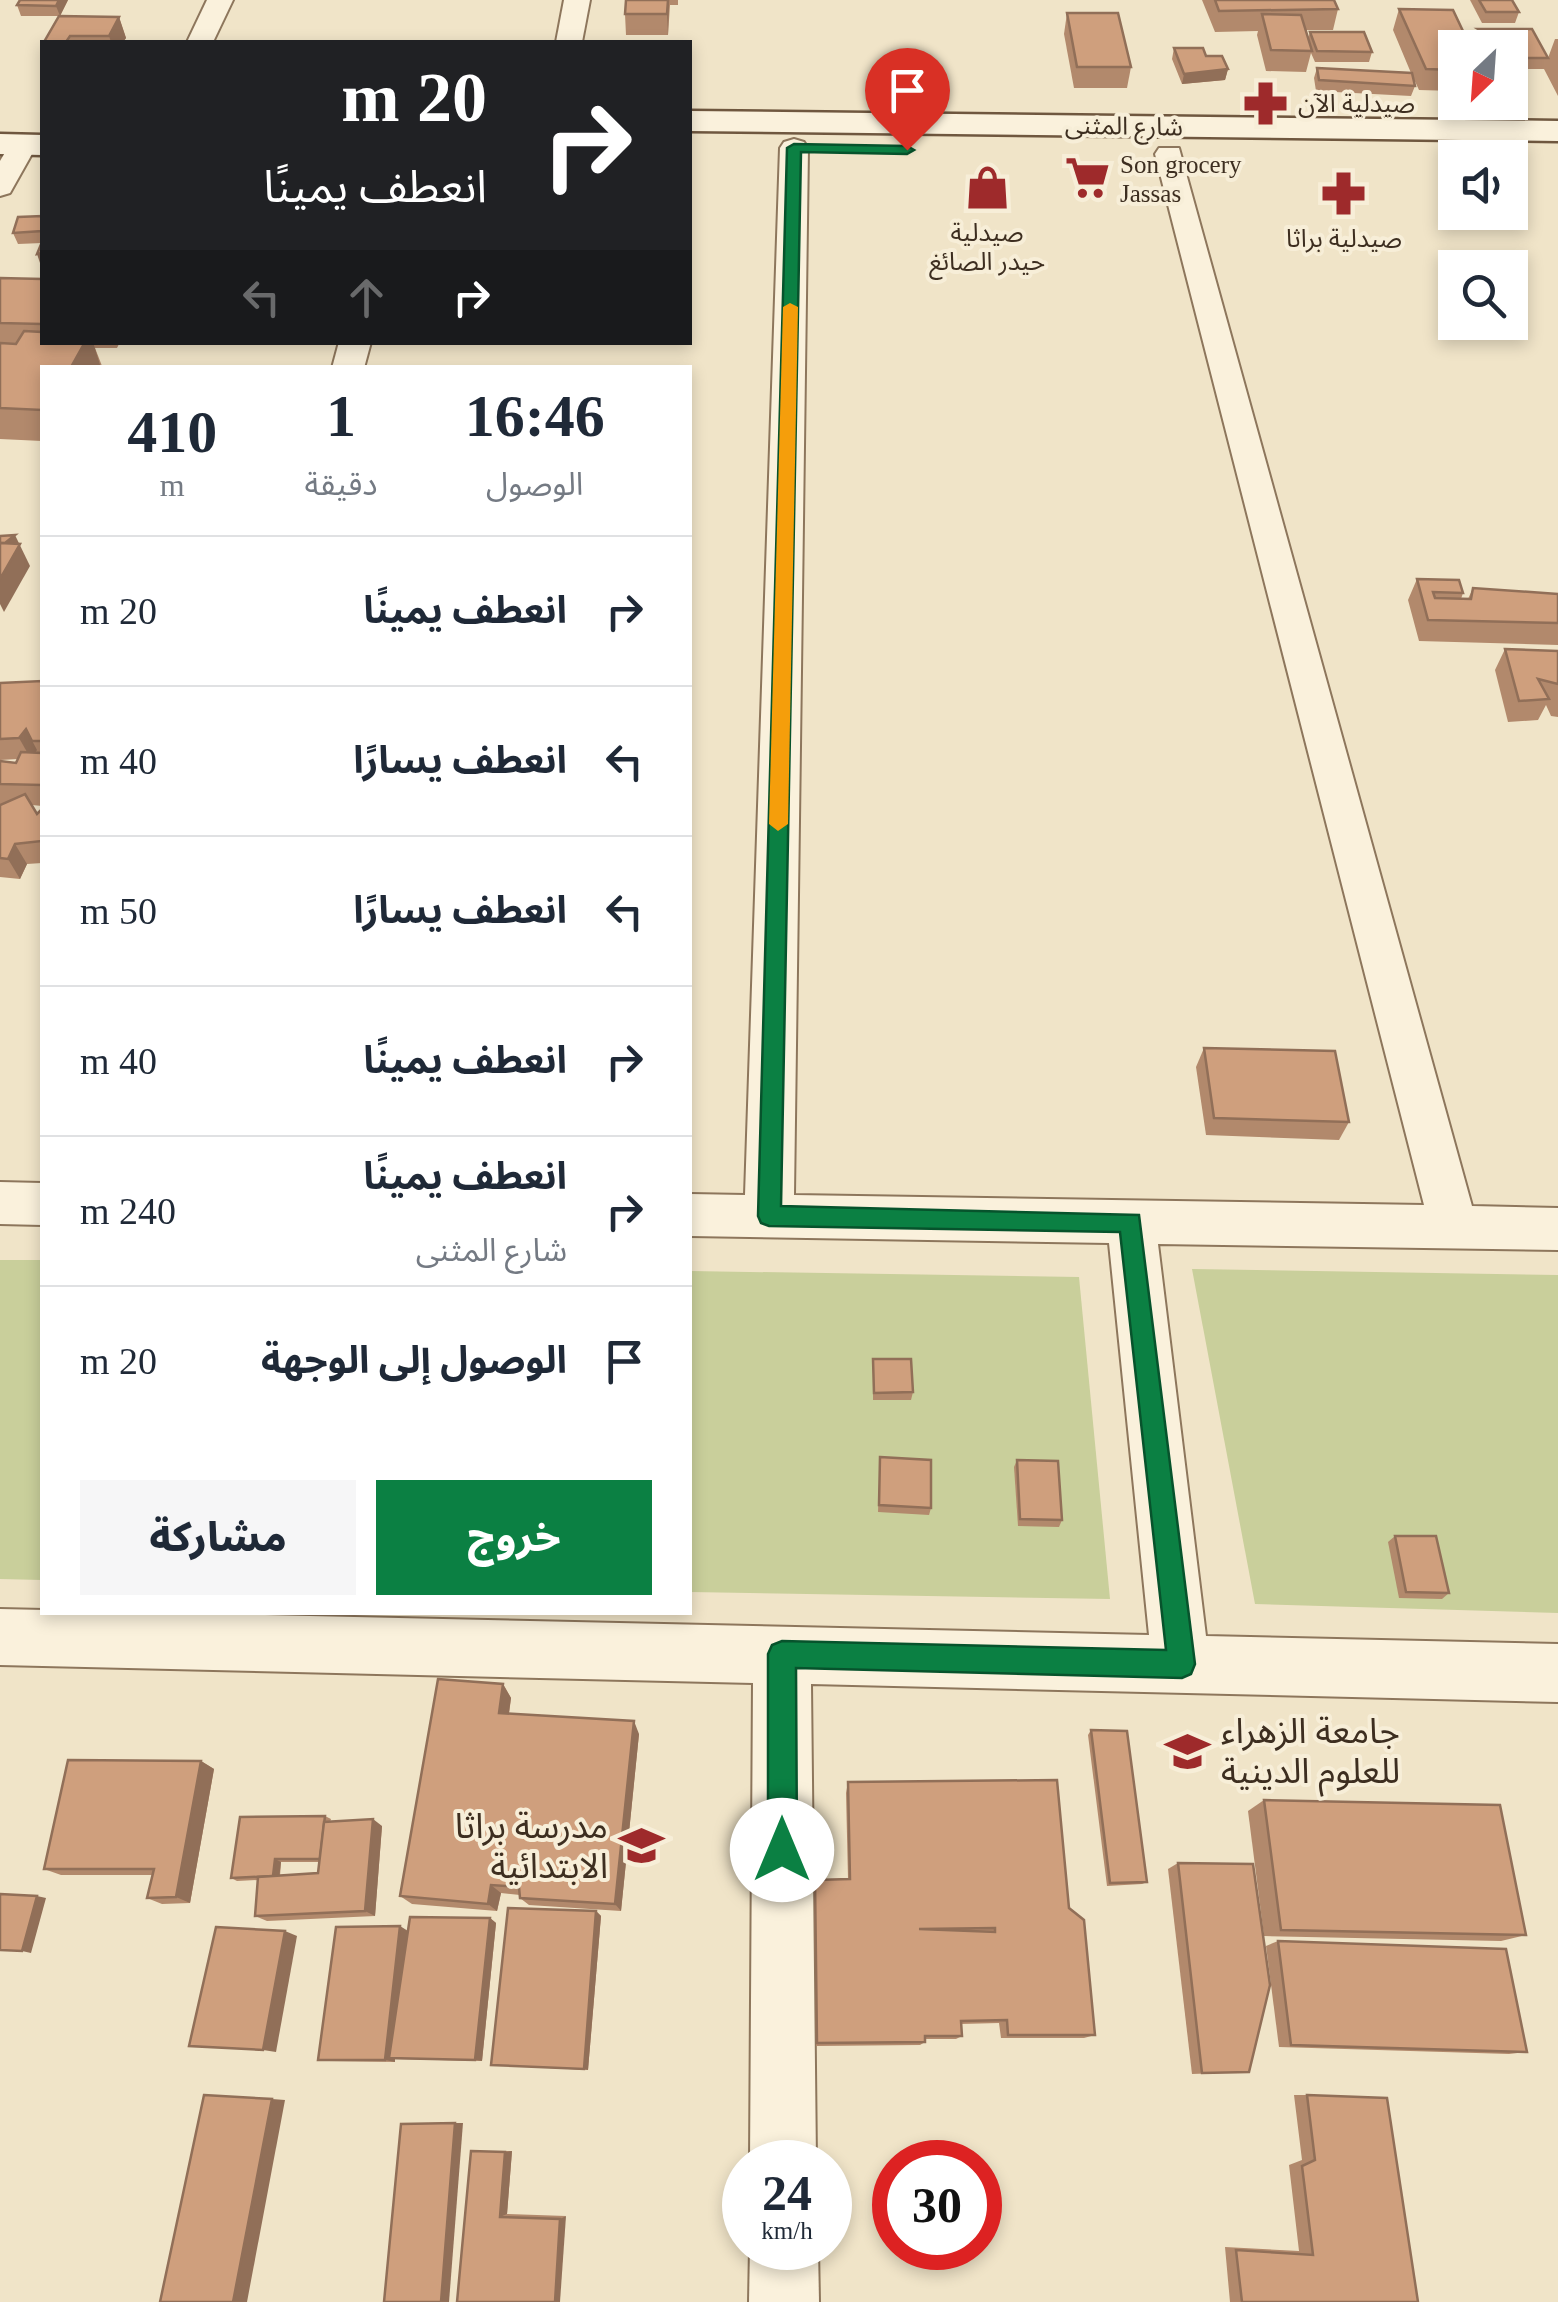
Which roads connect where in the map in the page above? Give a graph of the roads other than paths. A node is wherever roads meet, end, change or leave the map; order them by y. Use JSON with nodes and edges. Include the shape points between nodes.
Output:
{"nodes":[{"id":1,"x":220,"y":0,"type":"edge"},
{"id":2,"x":577,"y":0,"type":"edge"},
{"id":3,"x":201,"y":40,"type":"edge"},
{"id":4,"x":569,"y":40,"type":"edge"},
{"id":5,"x":692,"y":122,"type":"edge"},
{"id":6,"x":1558,"y":130,"type":"edge"},
{"id":7,"x":22,"y":145,"type":"edge"},
{"id":8,"x":692,"y":147,"type":"edge"},
{"id":9,"x":794,"y":148,"type":"junction"},
{"id":10,"x":1170,"y":154,"type":"junction"},
{"id":11,"x":1438,"y":160,"type":"edge"},
{"id":12,"x":1528,"y":161,"type":"edge"},
{"id":13,"x":1558,"y":162,"type":"edge"},
{"id":14,"x":0,"y":187,"type":"edge"},
{"id":15,"x":0,"y":1203,"type":"edge"},
{"id":16,"x":40,"y":1204,"type":"edge"},
{"id":17,"x":692,"y":1214,"type":"edge"},
{"id":18,"x":769,"y":1216,"type":"junction"},
{"id":19,"x":1131,"y":1222,"type":"junction"},
{"id":20,"x":1454,"y":1228,"type":"junction"},
{"id":21,"x":1558,"y":1230,"type":"edge"},
{"id":22,"x":0,"y":1636,"type":"edge"},
{"id":23,"x":782,"y":1654,"type":"junction"},
{"id":24,"x":1182,"y":1664,"type":"junction"},
{"id":25,"x":1558,"y":1673,"type":"edge"},
{"id":26,"x":783,"y":2140,"type":"edge"},
{"id":27,"x":784,"y":2270,"type":"edge"},
{"id":28,"x":784,"y":2302,"type":"edge"}],
"edges":[{"from":1,"to":3,"type":"street"},
{"from":2,"to":4,"type":"street"},
{"from":5,"to":6,"type":"main road","name":"شارع المثنى"},
{"from":7,"to":14,"type":"street"},
{"from":8,"to":9,"type":"main road","name":"شارع المثنى"},
{"from":9,"to":10,"type":"main road","name":"شارع المثنى"},
{"from":9,"to":18,"type":"street"},
{"from":10,"to":11,"type":"main road","name":"شارع المثنى"},
{"from":10,"to":20,"type":"street"},
{"from":12,"to":13,"type":"main road"},
{"from":15,"to":16,"type":"street"},
{"from":17,"to":18,"type":"street"},
{"from":18,"to":19,"type":"street"},
{"from":19,"to":20,"type":"street"},
{"from":19,"to":24,"type":"street"},
{"from":20,"to":21,"type":"street"},
{"from":22,"to":23,"type":"street"},
{"from":23,"to":24,"type":"street"},
{"from":23,"to":26,"type":"street"},
{"from":24,"to":25,"type":"street"},
{"from":27,"to":28,"type":"street"}]}
